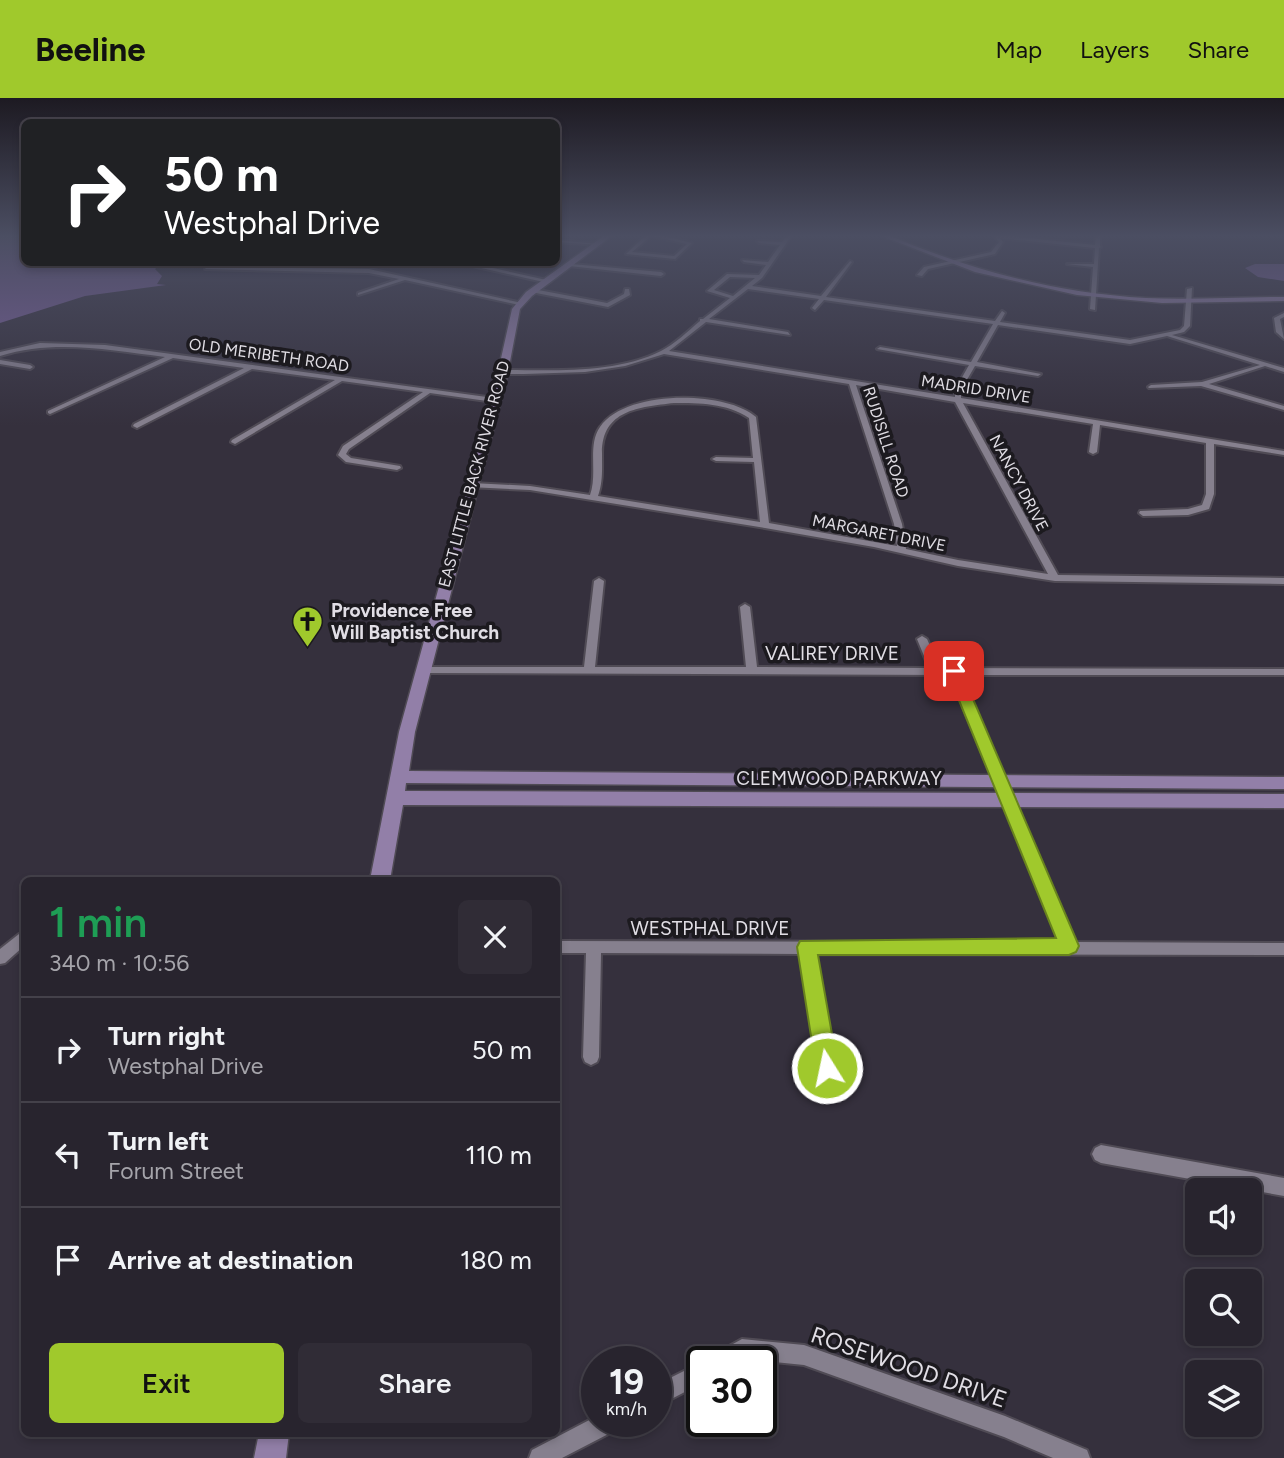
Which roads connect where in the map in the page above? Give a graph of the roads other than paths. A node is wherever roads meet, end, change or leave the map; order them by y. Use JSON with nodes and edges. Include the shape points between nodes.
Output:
{"nodes":[{"id":1,"x":498,"y":298,"type":"edge"},
{"id":2,"x":524,"y":298,"type":"edge"},
{"id":3,"x":573,"y":298,"type":"edge"},
{"id":4,"x":623,"y":298,"type":"edge"},
{"id":5,"x":730,"y":298,"type":"edge"},
{"id":6,"x":825,"y":298,"type":"edge"},
{"id":7,"x":828,"y":298,"type":"edge"},
{"id":8,"x":1095,"y":298,"type":"edge"},
{"id":9,"x":1162,"y":298,"type":"edge"},
{"id":10,"x":1284,"y":299,"type":"edge"},
{"id":11,"x":1191,"y":300,"type":"junction"},
{"id":12,"x":914,"y":301,"type":"dead end"},
{"id":13,"x":519,"y":303,"type":"junction"},
{"id":14,"x":815,"y":308,"type":"dead end"},
{"id":15,"x":1093,"y":309,"type":"dead end"},
{"id":16,"x":908,"y":311,"type":"junction"},
{"id":17,"x":1002,"y":313,"type":"dead end"},
{"id":18,"x":1284,"y":315,"type":"edge"},
{"id":19,"x":702,"y":320,"type":"junction"},
{"id":20,"x":901,"y":320,"type":"dead end"},
{"id":21,"x":996,"y":324,"type":"junction"},
{"id":22,"x":788,"y":334,"type":"dead end"},
{"id":23,"x":1170,"y":336,"type":"junction"},
{"id":24,"x":1091,"y":337,"type":"junction"},
{"id":25,"x":1284,"y":337,"type":"edge"},
{"id":26,"x":1087,"y":347,"type":"dead end"},
{"id":27,"x":880,"y":349,"type":"dead end"},
{"id":28,"x":664,"y":352,"type":"junction"},
{"id":29,"x":0,"y":354,"type":"edge"},
{"id":30,"x":173,"y":356,"type":"junction"},
{"id":31,"x":0,"y":362,"type":"edge"},
{"id":32,"x":972,"y":364,"type":"junction"},
{"id":33,"x":1262,"y":366,"type":"junction"},
{"id":34,"x":30,"y":367,"type":"dead end"},
{"id":35,"x":251,"y":367,"type":"junction"},
{"id":36,"x":1284,"y":370,"type":"edge"},
{"id":37,"x":503,"y":372,"type":"junction"},
{"id":38,"x":1038,"y":374,"type":"dead end"},
{"id":39,"x":340,"y":380,"type":"junction"},
{"id":40,"x":852,"y":383,"type":"junction"},
{"id":41,"x":1202,"y":384,"type":"junction"},
{"id":42,"x":1152,"y":387,"type":"dead end"},
{"id":43,"x":428,"y":392,"type":"junction"},
{"id":44,"x":494,"y":400,"type":"junction"},
{"id":45,"x":958,"y":400,"type":"junction"},
{"id":46,"x":1284,"y":408,"type":"edge"},
{"id":47,"x":50,"y":412,"type":"dead end"},
{"id":48,"x":1097,"y":423,"type":"junction"},
{"id":49,"x":137,"y":426,"type":"dead end"},
{"id":50,"x":235,"y":442,"type":"dead end"},
{"id":51,"x":1210,"y":442,"type":"junction"},
{"id":52,"x":1093,"y":452,"type":"dead end"},
{"id":53,"x":1284,"y":453,"type":"edge"},
{"id":54,"x":716,"y":459,"type":"dead end"},
{"id":55,"x":758,"y":460,"type":"junction"},
{"id":56,"x":397,"y":468,"type":"dead end"},
{"id":57,"x":472,"y":485,"type":"junction"},
{"id":58,"x":593,"y":498,"type":"junction"},
{"id":59,"x":1143,"y":513,"type":"dead end"},
{"id":60,"x":765,"y":525,"type":"junction"},
{"id":61,"x":902,"y":551,"type":"junction"},
{"id":62,"x":1055,"y":578,"type":"junction"},
{"id":63,"x":599,"y":581,"type":"dead end"},
{"id":64,"x":1284,"y":581,"type":"edge"},
{"id":65,"x":745,"y":607,"type":"dead end"},
{"id":66,"x":922,"y":639,"type":"dead end"},
{"id":67,"x":589,"y":669,"type":"junction"},
{"id":68,"x":423,"y":670,"type":"junction"},
{"id":69,"x":752,"y":670,"type":"junction"},
{"id":70,"x":936,"y":671,"type":"junction"},
{"id":71,"x":954,"y":671,"type":"junction"},
{"id":72,"x":1284,"y":672,"type":"edge"},
{"id":73,"x":398,"y":777,"type":"junction"},
{"id":74,"x":1000,"y":779,"type":"junction"},
{"id":75,"x":1284,"y":783,"type":"edge"},
{"id":76,"x":394,"y":798,"type":"junction"},
{"id":77,"x":1009,"y":798,"type":"junction"},
{"id":78,"x":1284,"y":801,"type":"edge"},
{"id":79,"x":381,"y":877,"type":"edge"},
{"id":80,"x":21,"y":940,"type":"edge"},
{"id":81,"x":1069,"y":946,"type":"junction"},
{"id":82,"x":560,"y":947,"type":"edge"},
{"id":83,"x":594,"y":947,"type":"junction"},
{"id":84,"x":807,"y":947,"type":"junction"},
{"id":85,"x":1284,"y":949,"type":"edge"},
{"id":86,"x":0,"y":958,"type":"edge"},
{"id":87,"x":591,"y":1057,"type":"dead end"},
{"id":88,"x":827,"y":1068,"type":"dead end"},
{"id":89,"x":1101,"y":1154,"type":"dead end"},
{"id":90,"x":1284,"y":1187,"type":"edge"},
{"id":91,"x":777,"y":1352,"type":"edge"},
{"id":92,"x":581,"y":1436,"type":"edge"},
{"id":93,"x":273,"y":1437,"type":"edge"},
{"id":94,"x":270,"y":1458,"type":"edge"},
{"id":95,"x":540,"y":1458,"type":"edge"},
{"id":96,"x":1079,"y":1458,"type":"edge"}],
"edges":[{"from":1,"to":13,"type":"street"},
{"from":2,"to":13,"type":"street"},
{"from":3,"to":4,"type":"street","via":[[608,305]]},
{"from":5,"to":19,"type":"street"},
{"from":6,"to":14,"type":"street"},
{"from":7,"to":16,"type":"street"},
{"from":8,"to":15,"type":"street"},
{"from":9,"to":11,"type":"street"},
{"from":10,"to":11,"type":"street"},
{"from":11,"to":23,"type":"street","via":[[1187,326]]},
{"from":12,"to":16,"type":"street"},
{"from":13,"to":37,"type":"street","name":"EAST LITTLE BACK RIVER ROAD"},
{"from":16,"to":20,"type":"street"},
{"from":16,"to":21,"type":"street"},
{"from":17,"to":21,"type":"street"},
{"from":18,"to":25,"type":"street","via":[[1277,318]]},
{"from":19,"to":22,"type":"street"},
{"from":19,"to":28,"type":"street"},
{"from":21,"to":24,"type":"street"},
{"from":21,"to":32,"type":"street"},
{"from":23,"to":24,"type":"street","via":[[1130,342]]},
{"from":23,"to":33,"type":"street"},
{"from":24,"to":26,"type":"street"},
{"from":27,"to":32,"type":"street"},
{"from":28,"to":37,"type":"street","via":[[590,371]]},
{"from":28,"to":40,"type":"street","name":"MADRID DRIVE"},
{"from":29,"to":30,"type":"street","name":"OLD MERIBETH ROAD","via":[[40,343]]},
{"from":30,"to":35,"type":"street","name":"OLD MERIBETH ROAD"},
{"from":30,"to":47,"type":"street"},
{"from":31,"to":34,"type":"street"},
{"from":32,"to":38,"type":"street"},
{"from":32,"to":45,"type":"street","via":[[958,390]]},
{"from":33,"to":36,"type":"street"},
{"from":33,"to":41,"type":"street"},
{"from":35,"to":39,"type":"street","name":"OLD MERIBETH ROAD"},
{"from":35,"to":49,"type":"street"},
{"from":37,"to":44,"type":"street","name":"EAST LITTLE BACK RIVER ROAD"},
{"from":39,"to":43,"type":"street","name":"OLD MERIBETH ROAD"},
{"from":39,"to":50,"type":"street"},
{"from":40,"to":45,"type":"street","name":"MADRID DRIVE"},
{"from":40,"to":61,"type":"street","name":"RUDISILL ROAD","via":[[898,524]]},
{"from":41,"to":42,"type":"street"},
{"from":41,"to":46,"type":"street"},
{"from":43,"to":44,"type":"street","name":"OLD MERIBETH ROAD"},
{"from":43,"to":56,"type":"street","via":[[342,455]]},
{"from":44,"to":57,"type":"street","name":"EAST LITTLE BACK RIVER ROAD"},
{"from":45,"to":48,"type":"street","name":"MADRID DRIVE"},
{"from":45,"to":62,"type":"street","name":"NANCY DRIVE"},
{"from":48,"to":51,"type":"street","name":"MADRID DRIVE"},
{"from":48,"to":52,"type":"street"},
{"from":51,"to":53,"type":"street","name":"MADRID DRIVE"},
{"from":51,"to":59,"type":"street","via":[[1206,508]]},
{"from":54,"to":55,"type":"street"},
{"from":55,"to":58,"type":"street","via":[[754,420],[747,412],[707,401],[668,400],[628,411],[604,425],[599,485]]},
{"from":55,"to":60,"type":"street"},
{"from":57,"to":58,"type":"street","name":"MARGARET DRIVE"},
{"from":57,"to":68,"type":"street","name":"EAST LITTLE BACK RIVER ROAD"},
{"from":58,"to":60,"type":"street","name":"MARGARET DRIVE"},
{"from":60,"to":61,"type":"street","name":"MARGARET DRIVE"},
{"from":61,"to":62,"type":"street","name":"MARGARET DRIVE"},
{"from":62,"to":64,"type":"street","name":"MARGARET DRIVE"},
{"from":63,"to":67,"type":"street"},
{"from":65,"to":69,"type":"street"},
{"from":66,"to":70,"type":"street"},
{"from":67,"to":68,"type":"street","name":"VALIREY DRIVE"},
{"from":67,"to":69,"type":"street","name":"VALIREY DRIVE"},
{"from":68,"to":73,"type":"street","name":"EAST LITTLE BACK RIVER ROAD"},
{"from":69,"to":70,"type":"street","name":"VALIREY DRIVE"},
{"from":70,"to":71,"type":"street","name":"VALIREY DRIVE"},
{"from":71,"to":72,"type":"street","name":"VALIREY DRIVE"},
{"from":71,"to":74,"type":"street"},
{"from":73,"to":74,"type":"street","name":"CLEMWOOD PARKWAY"},
{"from":73,"to":76,"type":"street","name":"EAST LITTLE BACK RIVER ROAD"},
{"from":74,"to":75,"type":"street","name":"CLEMWOOD PARKWAY"},
{"from":74,"to":77,"type":"street"},
{"from":76,"to":77,"type":"street","name":"CLEMWOOD PARKWAY"},
{"from":76,"to":79,"type":"street","name":"EAST LITTLE BACK RIVER ROAD"},
{"from":77,"to":78,"type":"street","name":"CLEMWOOD PARKWAY"},
{"from":77,"to":81,"type":"street"},
{"from":80,"to":86,"type":"street"},
{"from":81,"to":84,"type":"street","name":"WESTPHAL DRIVE"},
{"from":81,"to":85,"type":"street","name":"WESTPHAL DRIVE"},
{"from":82,"to":83,"type":"street","name":"WESTPHAL DRIVE"},
{"from":83,"to":84,"type":"street","name":"WESTPHAL DRIVE"},
{"from":83,"to":87,"type":"street"},
{"from":84,"to":88,"type":"street"},
{"from":89,"to":90,"type":"street"},
{"from":91,"to":96,"type":"street","name":"ROSEWOOD DRIVE","via":[[804,1355]]},
{"from":92,"to":95,"type":"street"},
{"from":93,"to":94,"type":"street"}]}
